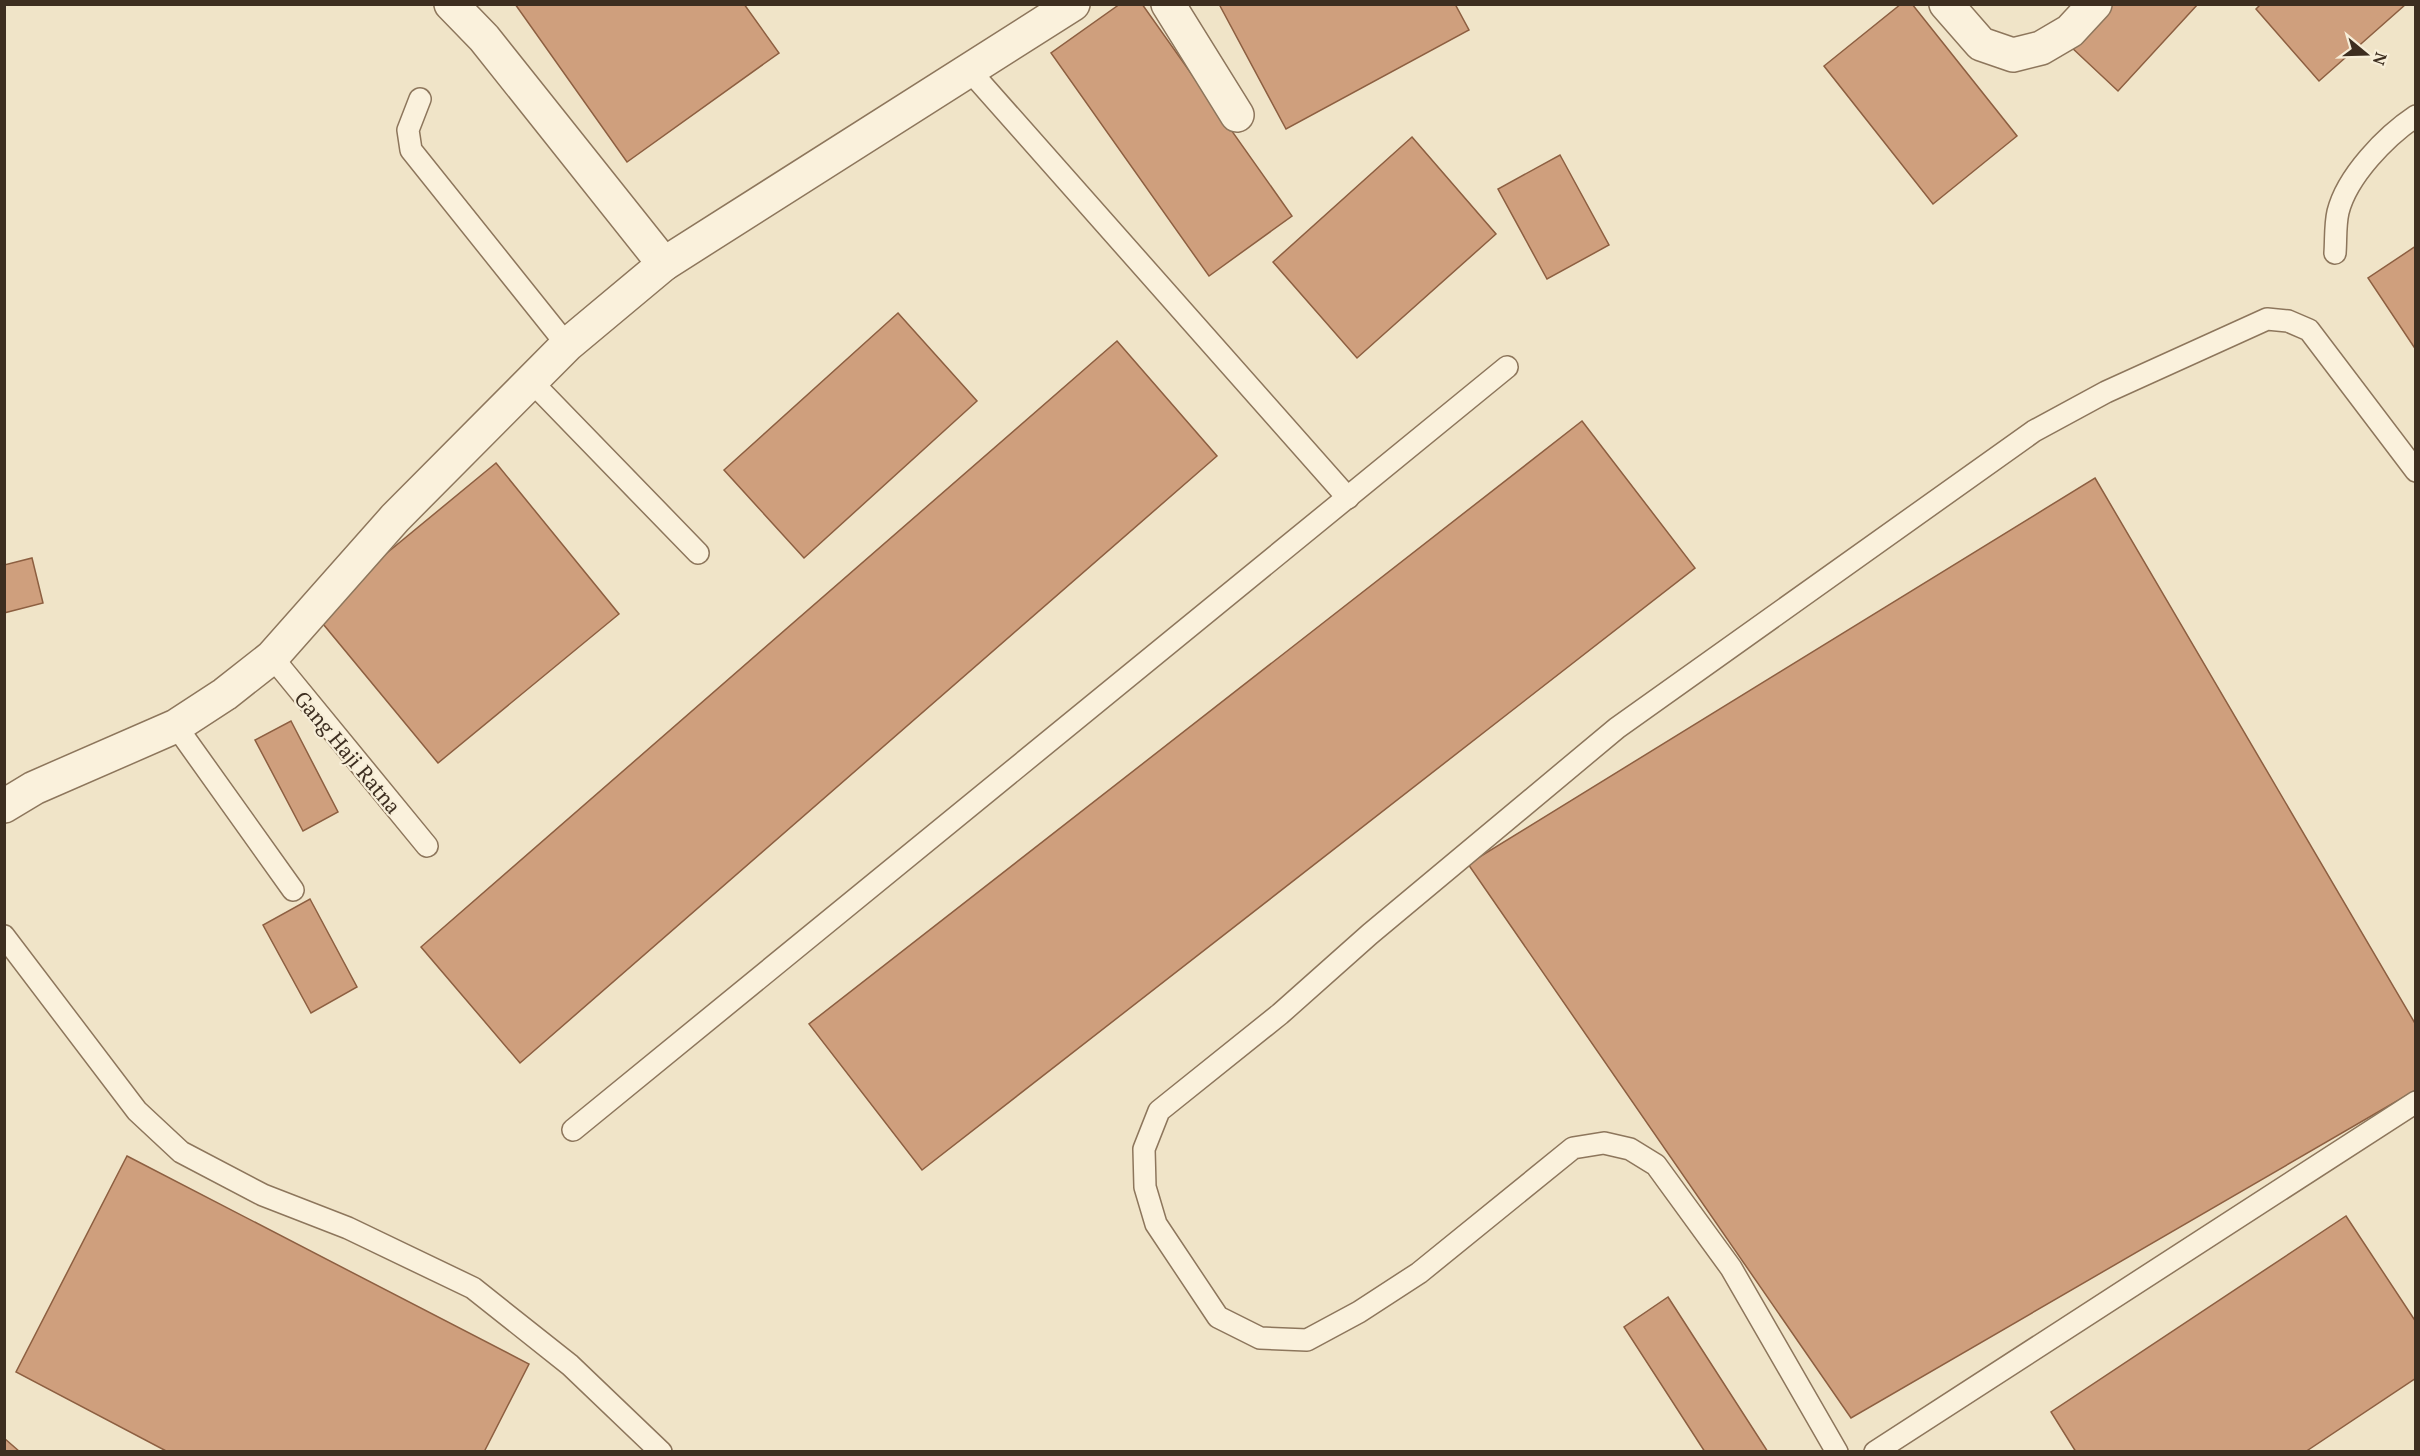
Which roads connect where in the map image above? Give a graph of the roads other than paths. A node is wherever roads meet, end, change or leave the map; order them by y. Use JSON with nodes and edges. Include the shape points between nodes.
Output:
{"nodes":[{"id":1,"x":452,"y":4,"type":"edge"},
{"id":2,"x":1074,"y":4,"type":"edge"},
{"id":3,"x":1168,"y":4,"type":"edge"},
{"id":4,"x":1946,"y":4,"type":"edge"},
{"id":5,"x":2095,"y":4,"type":"edge"},
{"id":6,"x":970,"y":71,"type":"junction"},
{"id":7,"x":420,"y":99,"type":"dead end"},
{"id":8,"x":1237,"y":115,"type":"dead end"},
{"id":9,"x":2415,"y":116,"type":"edge"},
{"id":10,"x":2335,"y":254,"type":"dead end"},
{"id":11,"x":664,"y":264,"type":"junction"},
{"id":12,"x":567,"y":345,"type":"junction"},
{"id":13,"x":1507,"y":367,"type":"dead end"},
{"id":14,"x":531,"y":381,"type":"junction"},
{"id":15,"x":2415,"y":471,"type":"edge"},
{"id":16,"x":1348,"y":498,"type":"junction"},
{"id":17,"x":698,"y":553,"type":"dead end"},
{"id":18,"x":272,"y":657,"type":"junction"},
{"id":19,"x":176,"y":726,"type":"junction"},
{"id":20,"x":4,"y":806,"type":"edge"},
{"id":21,"x":427,"y":846,"type":"dead end"},
{"id":22,"x":294,"y":890,"type":"dead end"},
{"id":23,"x":4,"y":936,"type":"edge"},
{"id":24,"x":2415,"y":1102,"type":"edge"},
{"id":25,"x":573,"y":1130,"type":"dead end"},
{"id":26,"x":661,"y":1452,"type":"edge"},
{"id":27,"x":1837,"y":1452,"type":"edge"},
{"id":28,"x":1875,"y":1452,"type":"edge"}],
"edges":[{"from":1,"to":11,"type":"street","via":[[484,38]]},
{"from":2,"to":6,"type":"street"},
{"from":3,"to":8,"type":"street"},
{"from":4,"to":5,"type":"street","via":[[1981,44],[2013,55],[2041,48],[2070,31]]},
{"from":6,"to":11,"type":"street"},
{"from":6,"to":16,"type":"lane"},
{"from":7,"to":12,"type":"lane","via":[[408,130],[411,150]]},
{"from":9,"to":10,"type":"lane","via":[[2398,128],[2357,173],[2338,211]]},
{"from":11,"to":12,"type":"street"},
{"from":12,"to":14,"type":"street"},
{"from":13,"to":16,"type":"lane"},
{"from":14,"to":17,"type":"lane"},
{"from":14,"to":18,"type":"street","via":[[395,518]]},
{"from":15,"to":27,"type":"lane","via":[[2310,330],[2288,321],[2267,319],[2106,392],[2034,431],[1617,728],[1160,1111],[1144,1149],[1145,1187],[1156,1224],[1218,1317],[1260,1338],[1306,1340],[1359,1312],[1419,1273],[1573,1148],[1604,1143],[1630,1149],[1656,1165],[1731,1268]]},
{"from":16,"to":25,"type":"lane"},
{"from":18,"to":19,"type":"street"},
{"from":18,"to":21,"type":"lane","name":"Gang Haji Ratna"},
{"from":19,"to":20,"type":"street","via":[[34,788]]},
{"from":19,"to":22,"type":"lane"},
{"from":23,"to":26,"type":"lane","via":[[137,1111],[181,1152],[263,1195],[348,1228],[473,1288],[570,1365]]},
{"from":24,"to":28,"type":"lane"}]}
